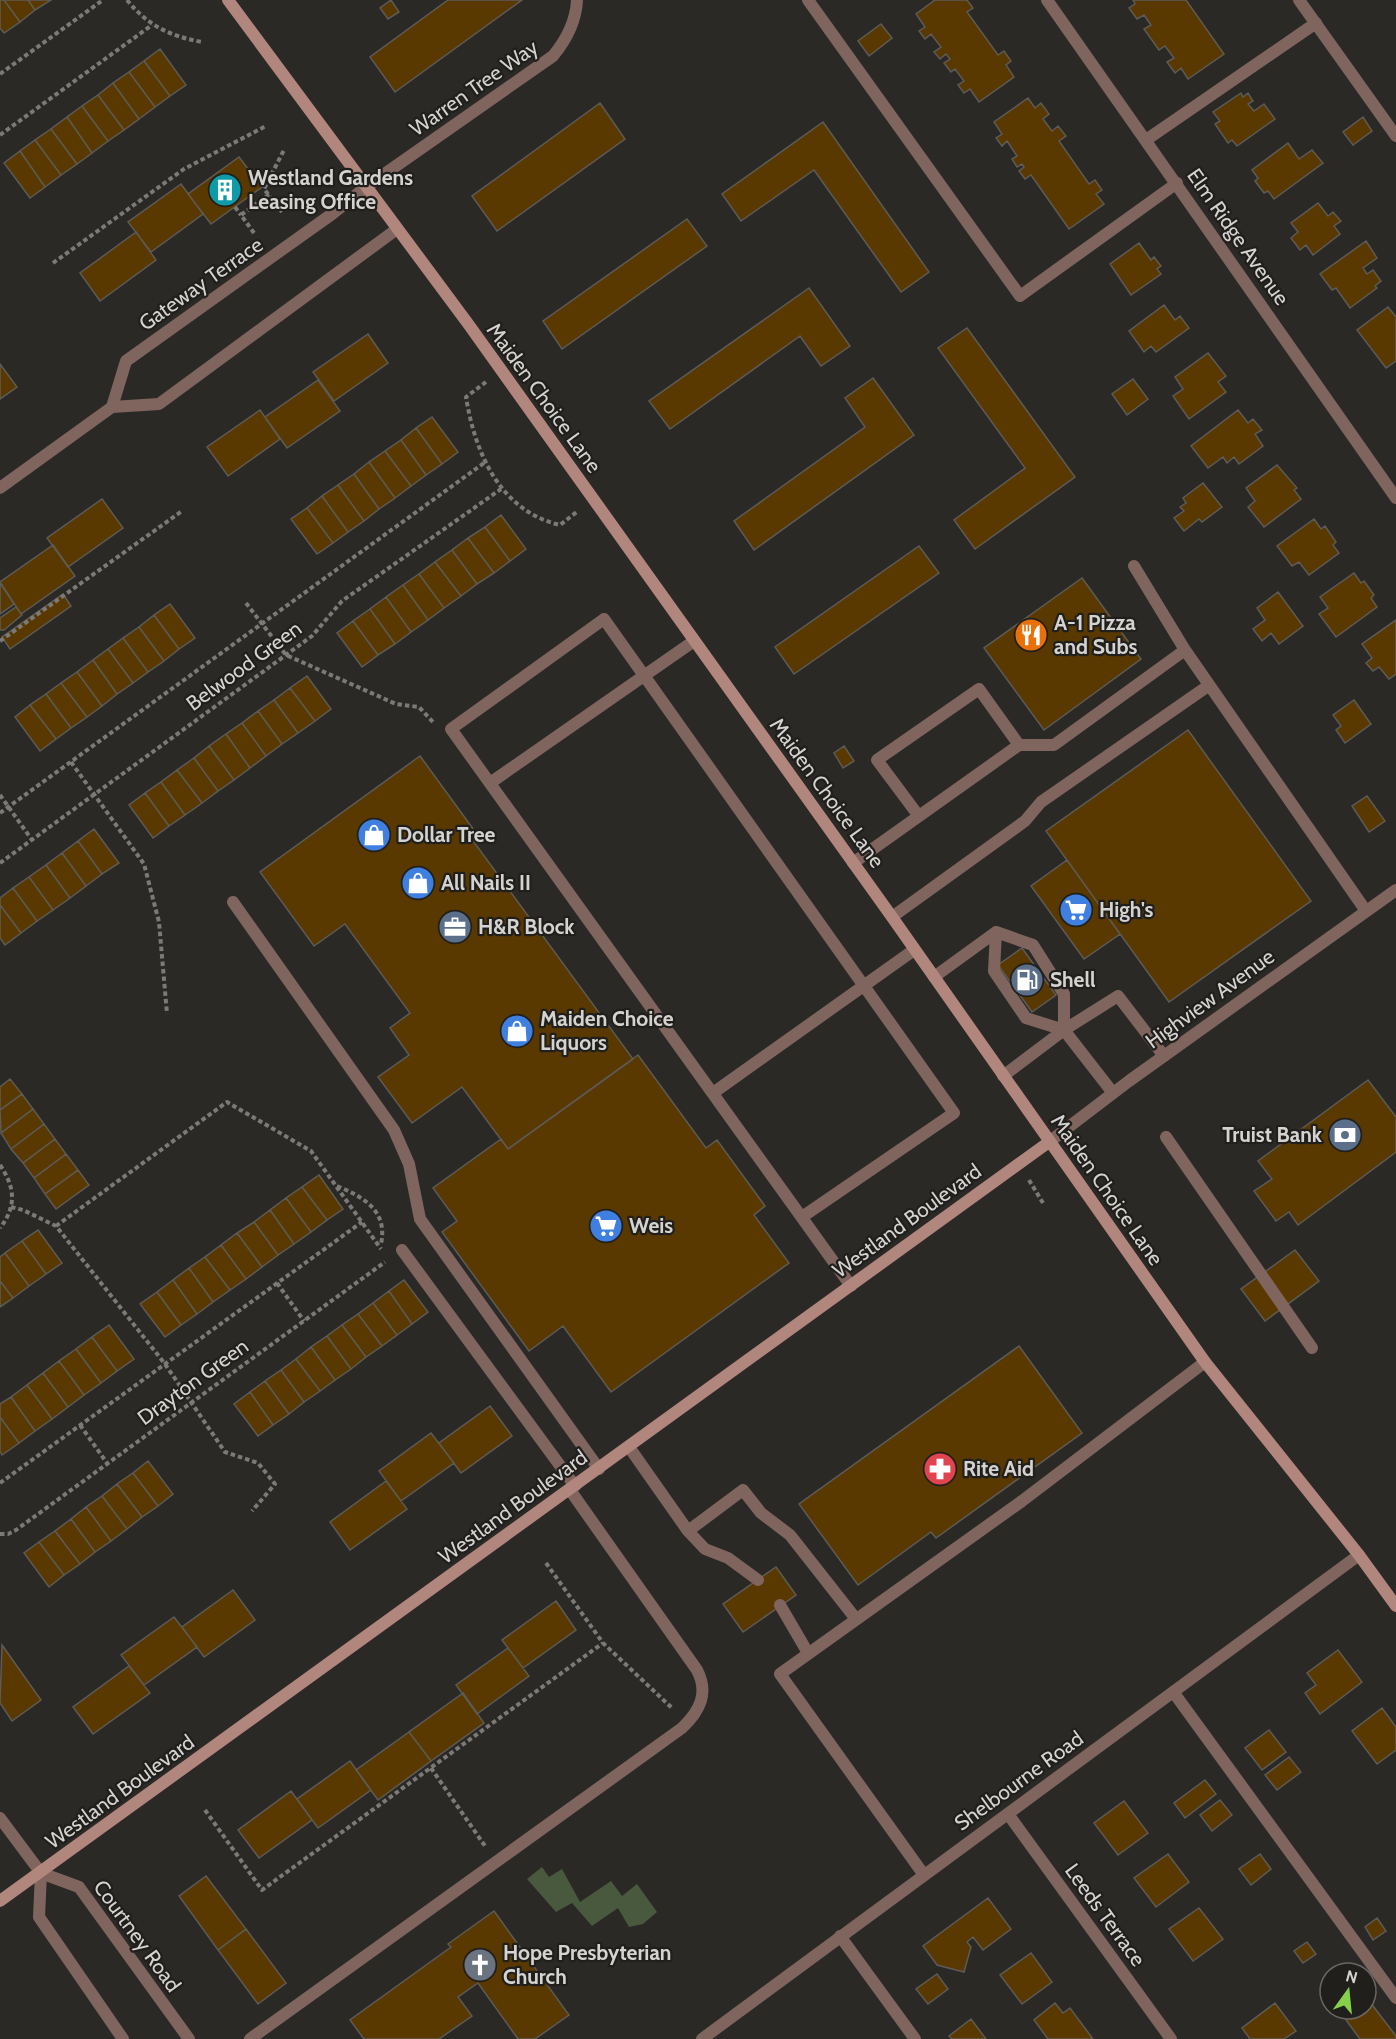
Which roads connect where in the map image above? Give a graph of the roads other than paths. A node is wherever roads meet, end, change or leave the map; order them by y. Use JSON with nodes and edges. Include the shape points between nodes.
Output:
{"nodes":[{"id":1,"x":228,"y":0,"type":"edge"},
{"id":2,"x":577,"y":0,"type":"edge"},
{"id":3,"x":808,"y":0,"type":"edge"},
{"id":4,"x":1047,"y":0,"type":"edge"},
{"id":5,"x":1299,"y":0,"type":"edge"},
{"id":6,"x":1316,"y":23,"type":"junction"},
{"id":7,"x":1396,"y":136,"type":"edge"},
{"id":8,"x":1146,"y":140,"type":"junction"},
{"id":9,"x":1177,"y":183,"type":"junction"},
{"id":10,"x":366,"y":187,"type":"junction"},
{"id":11,"x":397,"y":229,"type":"junction"},
{"id":12,"x":112,"y":407,"type":"junction"},
{"id":13,"x":0,"y":488,"type":"edge"},
{"id":14,"x":1396,"y":498,"type":"edge"},
{"id":15,"x":1134,"y":566,"type":"dead end"},
{"id":16,"x":693,"y":640,"type":"junction"},
{"id":17,"x":1185,"y":650,"type":"junction"},
{"id":18,"x":644,"y":675,"type":"junction"},
{"id":19,"x":1208,"y":686,"type":"junction"},
{"id":20,"x":1019,"y":745,"type":"junction"},
{"id":21,"x":490,"y":783,"type":"junction"},
{"id":22,"x":918,"y":815,"type":"junction"},
{"id":23,"x":853,"y":863,"type":"junction"},
{"id":24,"x":1396,"y":890,"type":"edge"},
{"id":25,"x":233,"y":902,"type":"dead end"},
{"id":26,"x":1366,"y":911,"type":"junction"},
{"id":27,"x":892,"y":917,"type":"junction"},
{"id":28,"x":996,"y":932,"type":"junction"},
{"id":29,"x":914,"y":951,"type":"junction"},
{"id":30,"x":934,"y":977,"type":"junction"},
{"id":31,"x":864,"y":986,"type":"junction"},
{"id":32,"x":1064,"y":1030,"type":"junction"},
{"id":33,"x":1164,"y":1056,"type":"junction"},
{"id":34,"x":1003,"y":1076,"type":"junction"},
{"id":35,"x":713,"y":1093,"type":"junction"},
{"id":36,"x":1113,"y":1093,"type":"junction"},
{"id":37,"x":1166,"y":1137,"type":"dead end"},
{"id":38,"x":1049,"y":1142,"type":"junction"},
{"id":39,"x":802,"y":1217,"type":"junction"},
{"id":40,"x":402,"y":1250,"type":"dead end"},
{"id":41,"x":851,"y":1286,"type":"junction"},
{"id":42,"x":1312,"y":1348,"type":"dead end"},
{"id":43,"x":1205,"y":1362,"type":"junction"},
{"id":44,"x":629,"y":1447,"type":"junction"},
{"id":45,"x":599,"y":1469,"type":"junction"},
{"id":46,"x":573,"y":1488,"type":"junction"},
{"id":47,"x":688,"y":1531,"type":"junction"},
{"id":48,"x":1359,"y":1555,"type":"junction"},
{"id":49,"x":758,"y":1580,"type":"dead end"},
{"id":50,"x":780,"y":1605,"type":"dead end"},
{"id":51,"x":1396,"y":1606,"type":"edge"},
{"id":52,"x":856,"y":1619,"type":"junction"},
{"id":53,"x":808,"y":1653,"type":"junction"},
{"id":54,"x":1174,"y":1693,"type":"junction"},
{"id":55,"x":1008,"y":1814,"type":"junction"},
{"id":56,"x":0,"y":1818,"type":"edge"},
{"id":57,"x":41,"y":1873,"type":"junction"},
{"id":58,"x":924,"y":1875,"type":"junction"},
{"id":59,"x":0,"y":1901,"type":"edge"},
{"id":60,"x":840,"y":1936,"type":"junction"},
{"id":61,"x":1396,"y":1998,"type":"edge"},
{"id":62,"x":123,"y":2039,"type":"edge"},
{"id":63,"x":189,"y":2039,"type":"edge"},
{"id":64,"x":250,"y":2039,"type":"edge"},
{"id":65,"x":702,"y":2039,"type":"edge"},
{"id":66,"x":915,"y":2039,"type":"edge"},
{"id":67,"x":1171,"y":2039,"type":"edge"}],
"edges":[{"from":1,"to":10,"type":"street","name":"Maiden Choice Lane"},
{"from":2,"to":10,"type":"street","name":"Warren Tree Way","via":[[574,22],[553,56]]},
{"from":3,"to":9,"type":"street","via":[[1020,296]]},
{"from":4,"to":8,"type":"street","name":"Elm Ridge Avenue"},
{"from":5,"to":6,"type":"street"},
{"from":6,"to":7,"type":"street"},
{"from":6,"to":8,"type":"street"},
{"from":8,"to":9,"type":"street","name":"Elm Ridge Avenue"},
{"from":9,"to":14,"type":"street","name":"Elm Ridge Avenue"},
{"from":10,"to":11,"type":"street","name":"Maiden Choice Lane"},
{"from":10,"to":12,"type":"street","name":"Gateway Terrace","via":[[126,361]]},
{"from":11,"to":12,"type":"street","via":[[159,404]]},
{"from":11,"to":16,"type":"street","name":"Maiden Choice Lane"},
{"from":12,"to":13,"type":"street"},
{"from":15,"to":17,"type":"street"},
{"from":16,"to":18,"type":"street"},
{"from":16,"to":23,"type":"street","name":"Maiden Choice Lane"},
{"from":17,"to":19,"type":"street"},
{"from":17,"to":20,"type":"street","via":[[1054,745]]},
{"from":18,"to":21,"type":"street"},
{"from":18,"to":21,"type":"street","via":[[604,619],[451,729]]},
{"from":18,"to":31,"type":"street"},
{"from":19,"to":26,"type":"street"},
{"from":19,"to":27,"type":"street","via":[[1041,802],[1025,821]]},
{"from":20,"to":22,"type":"street"},
{"from":20,"to":22,"type":"street","via":[[979,689],[878,760]]},
{"from":21,"to":35,"type":"street"},
{"from":22,"to":23,"type":"street"},
{"from":23,"to":27,"type":"street","name":"Maiden Choice Lane"},
{"from":24,"to":26,"type":"street","name":"Highview Avenue"},
{"from":25,"to":45,"type":"street","via":[[394,1130],[409,1164],[420,1219]]},
{"from":26,"to":33,"type":"street","name":"Highview Avenue"},
{"from":27,"to":29,"type":"street","name":"Maiden Choice Lane"},
{"from":28,"to":30,"type":"street"},
{"from":28,"to":32,"type":"street","via":[[1033,945],[1064,994]]},
{"from":28,"to":32,"type":"street","via":[[994,971],[1026,1018]]},
{"from":29,"to":30,"type":"street","name":"Maiden Choice Lane"},
{"from":29,"to":31,"type":"street"},
{"from":30,"to":34,"type":"street","name":"Maiden Choice Lane"},
{"from":31,"to":35,"type":"street"},
{"from":31,"to":39,"type":"street","via":[[954,1113]]},
{"from":32,"to":33,"type":"street","via":[[1118,996]]},
{"from":32,"to":34,"type":"street"},
{"from":32,"to":36,"type":"street"},
{"from":33,"to":36,"type":"street","name":"Highview Avenue"},
{"from":34,"to":38,"type":"street","name":"Maiden Choice Lane"},
{"from":35,"to":39,"type":"street"},
{"from":36,"to":38,"type":"street","name":"Highview Avenue"},
{"from":37,"to":42,"type":"street"},
{"from":38,"to":41,"type":"street","name":"Westland Boulevard"},
{"from":38,"to":43,"type":"street","name":"Maiden Choice Lane"},
{"from":39,"to":41,"type":"street"},
{"from":40,"to":46,"type":"street"},
{"from":41,"to":44,"type":"street","name":"Westland Boulevard"},
{"from":43,"to":48,"type":"street","name":"Maiden Choice Lane"},
{"from":43,"to":52,"type":"street","via":[[1022,1501]]},
{"from":44,"to":45,"type":"street","name":"Westland Boulevard"},
{"from":44,"to":47,"type":"street"},
{"from":45,"to":46,"type":"street","name":"Westland Boulevard"},
{"from":46,"to":57,"type":"street","name":"Westland Boulevard"},
{"from":46,"to":64,"type":"street","via":[[697,1670],[704,1690],[695,1716]]},
{"from":47,"to":49,"type":"street","via":[[705,1549],[728,1558]]},
{"from":47,"to":52,"type":"street","via":[[743,1490],[761,1513],[790,1535]]},
{"from":48,"to":51,"type":"street","name":"Maiden Choice Lane"},
{"from":48,"to":54,"type":"street","name":"Shelbourne Road"},
{"from":50,"to":53,"type":"street"},
{"from":52,"to":53,"type":"street"},
{"from":53,"to":58,"type":"street","via":[[780,1674]]},
{"from":54,"to":55,"type":"street","name":"Shelbourne Road"},
{"from":54,"to":61,"type":"street"},
{"from":55,"to":58,"type":"street","name":"Shelbourne Road"},
{"from":55,"to":67,"type":"street","name":"Leeds Terrace"},
{"from":56,"to":57,"type":"street"},
{"from":57,"to":59,"type":"street","name":"Westland Boulevard"},
{"from":57,"to":62,"type":"street","via":[[39,1917]]},
{"from":57,"to":63,"type":"street","name":"Courtney Road","via":[[79,1887]]},
{"from":58,"to":60,"type":"street","name":"Shelbourne Road"},
{"from":60,"to":65,"type":"street","name":"Shelbourne Road"},
{"from":60,"to":66,"type":"street"}]}
